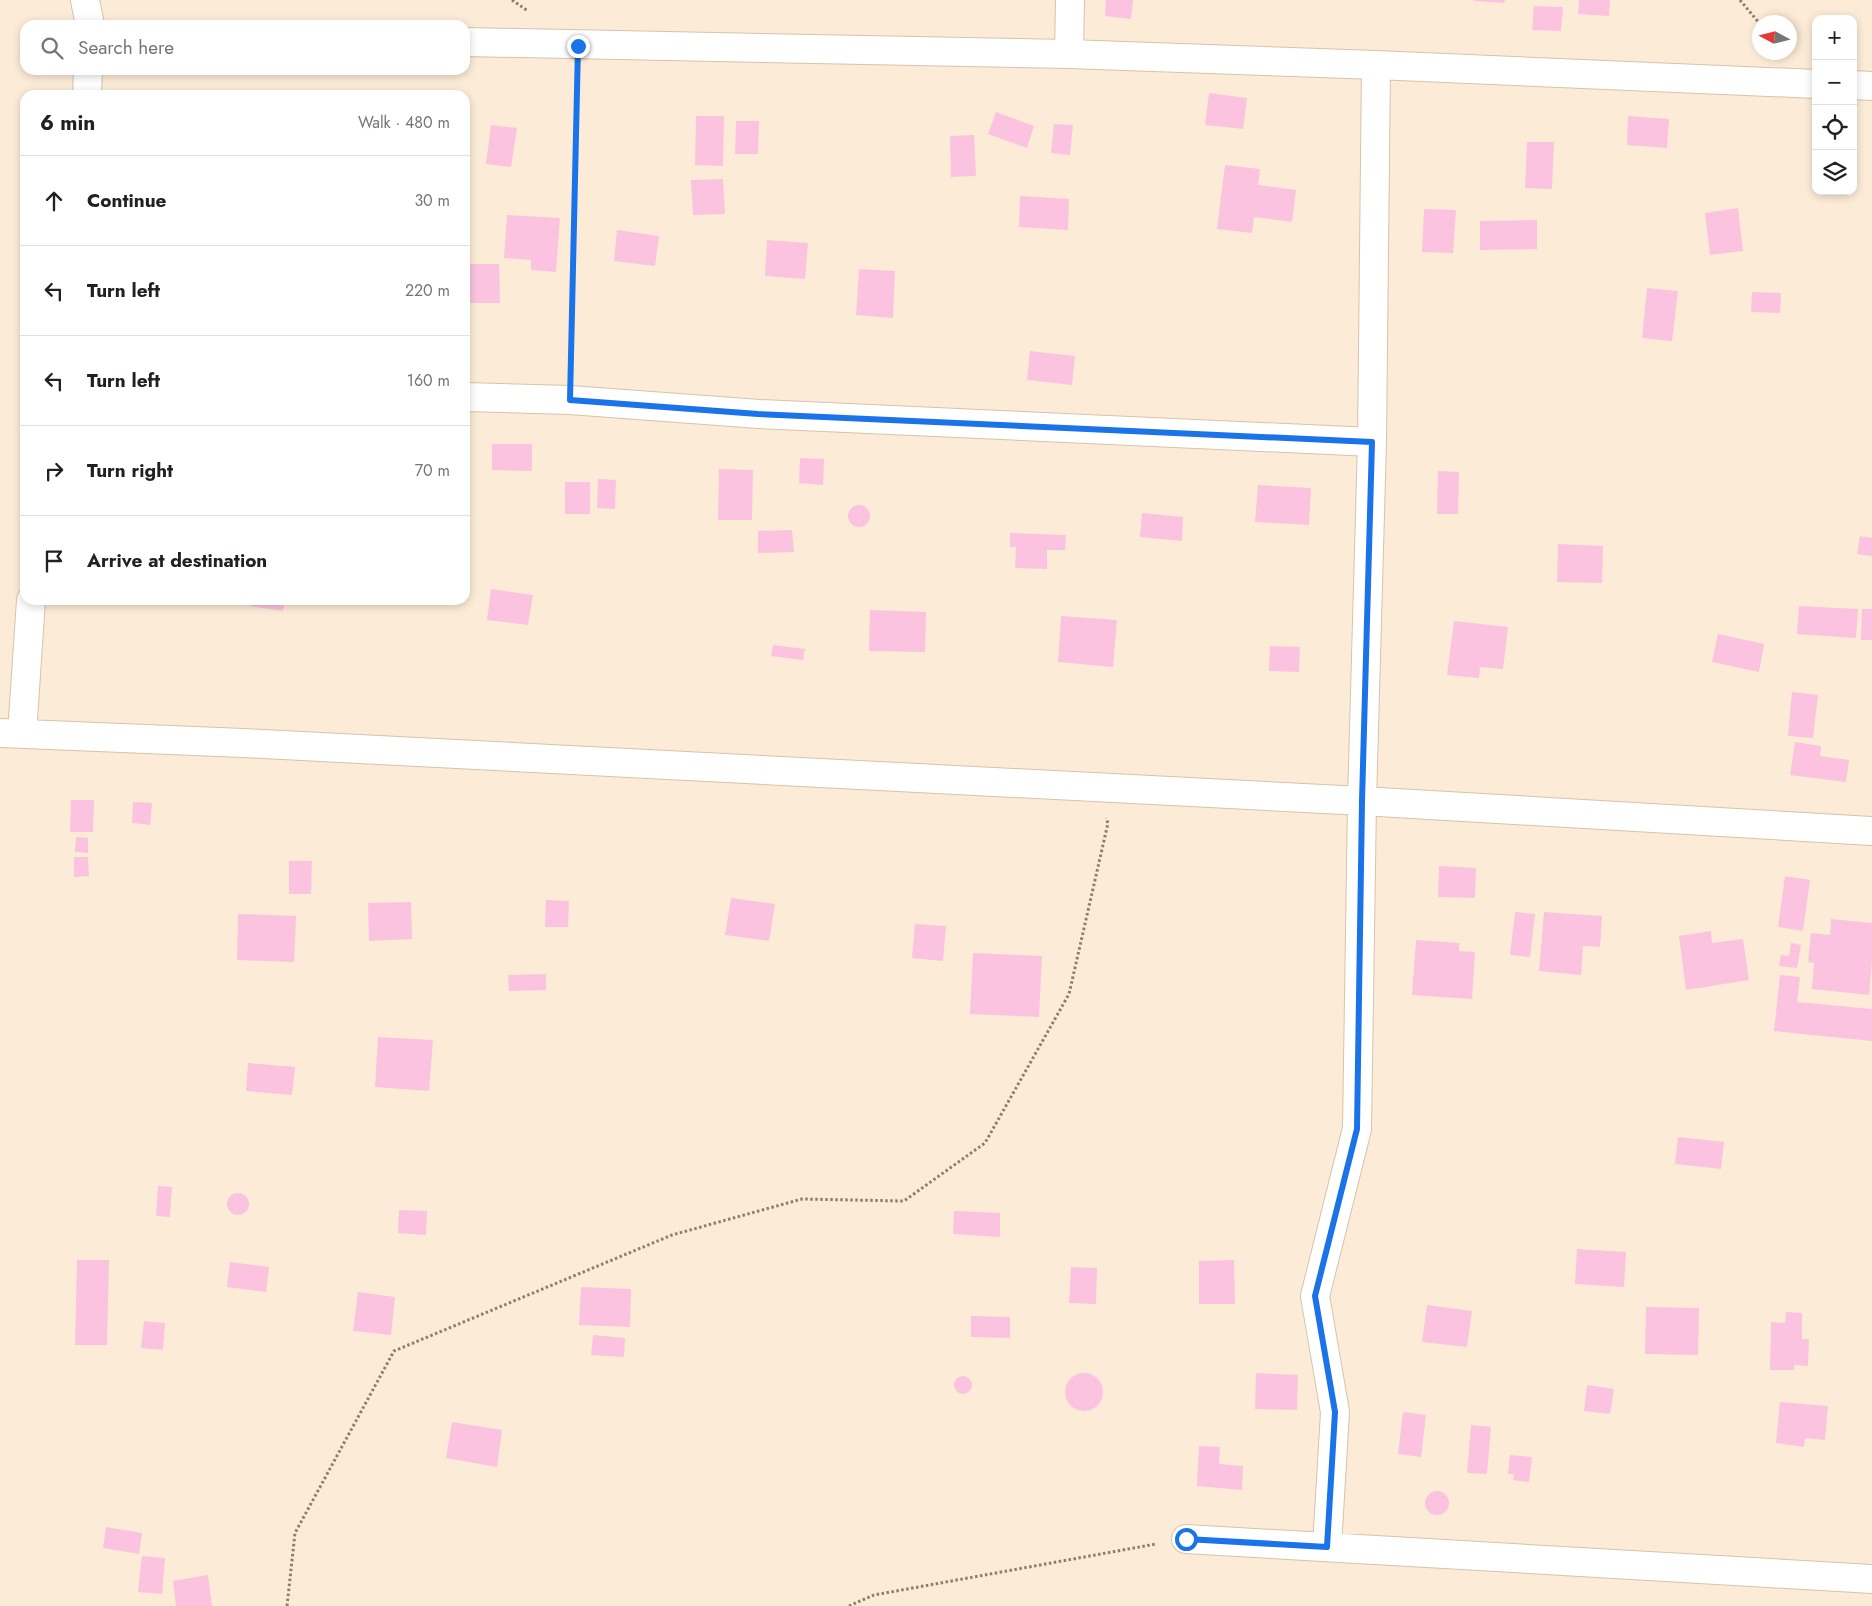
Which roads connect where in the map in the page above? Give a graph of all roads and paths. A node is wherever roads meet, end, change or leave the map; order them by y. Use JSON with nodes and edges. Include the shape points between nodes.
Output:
{"nodes":[{"id":1,"x":85,"y":0,"type":"edge"},
{"id":2,"x":1070,"y":0,"type":"edge"},
{"id":3,"x":1740,"y":0,"type":"edge"},
{"id":4,"x":1752,"y":15,"type":"edge"},
{"id":5,"x":89,"y":20,"type":"edge"},
{"id":6,"x":470,"y":42,"type":"edge"},
{"id":7,"x":578,"y":46,"type":"junction"},
{"id":8,"x":1068,"y":54,"type":"junction"},
{"id":9,"x":1376,"y":65,"type":"junction"},
{"id":10,"x":88,"y":75,"type":"edge"},
{"id":11,"x":1812,"y":84,"type":"edge"},
{"id":12,"x":1857,"y":85,"type":"edge"},
{"id":13,"x":1872,"y":86,"type":"edge"},
{"id":14,"x":87,"y":90,"type":"edge"},
{"id":15,"x":470,"y":397,"type":"edge"},
{"id":16,"x":570,"y":400,"type":"junction"},
{"id":17,"x":1372,"y":442,"type":"junction"},
{"id":18,"x":30,"y":605,"type":"edge"},
{"id":19,"x":11,"y":734,"type":"edge"},
{"id":20,"x":1094,"y":788,"type":"junction"},
{"id":21,"x":1362,"y":801,"type":"junction"},
{"id":22,"x":1872,"y":831,"type":"edge"},
{"id":23,"x":1186,"y":1539,"type":"joint"},
{"id":24,"x":1327,"y":1547,"type":"junction"},
{"id":25,"x":1872,"y":1579,"type":"edge"},
{"id":26,"x":287,"y":1606,"type":"edge"},
{"id":27,"x":849,"y":1606,"type":"edge"}],
"edges":[{"from":1,"to":5,"type":"street"},
{"from":2,"to":8,"type":"street"},
{"from":3,"to":4,"type":"path"},
{"from":6,"to":7,"type":"street"},
{"from":7,"to":8,"type":"street"},
{"from":7,"to":16,"type":"path"},
{"from":8,"to":9,"type":"street"},
{"from":9,"to":11,"type":"street"},
{"from":9,"to":17,"type":"street"},
{"from":10,"to":14,"type":"street"},
{"from":12,"to":13,"type":"street"},
{"from":15,"to":16,"type":"street"},
{"from":16,"to":17,"type":"street","via":[[758,414]]},
{"from":17,"to":21,"type":"street"},
{"from":18,"to":19,"type":"street"},
{"from":19,"to":20,"type":"street","via":[[243,743]]},
{"from":20,"to":21,"type":"street"},
{"from":20,"to":26,"type":"path","via":[[1108,823],[1069,994],[985,1143],[904,1201],[802,1200],[672,1235],[394,1351],[295,1533]]},
{"from":21,"to":22,"type":"street"},
{"from":21,"to":24,"type":"street","via":[[1357,1129],[1315,1296],[1335,1412]]},
{"from":23,"to":24,"type":"street"},
{"from":23,"to":27,"type":"path","via":[[874,1595]]},
{"from":24,"to":25,"type":"street"}]}
